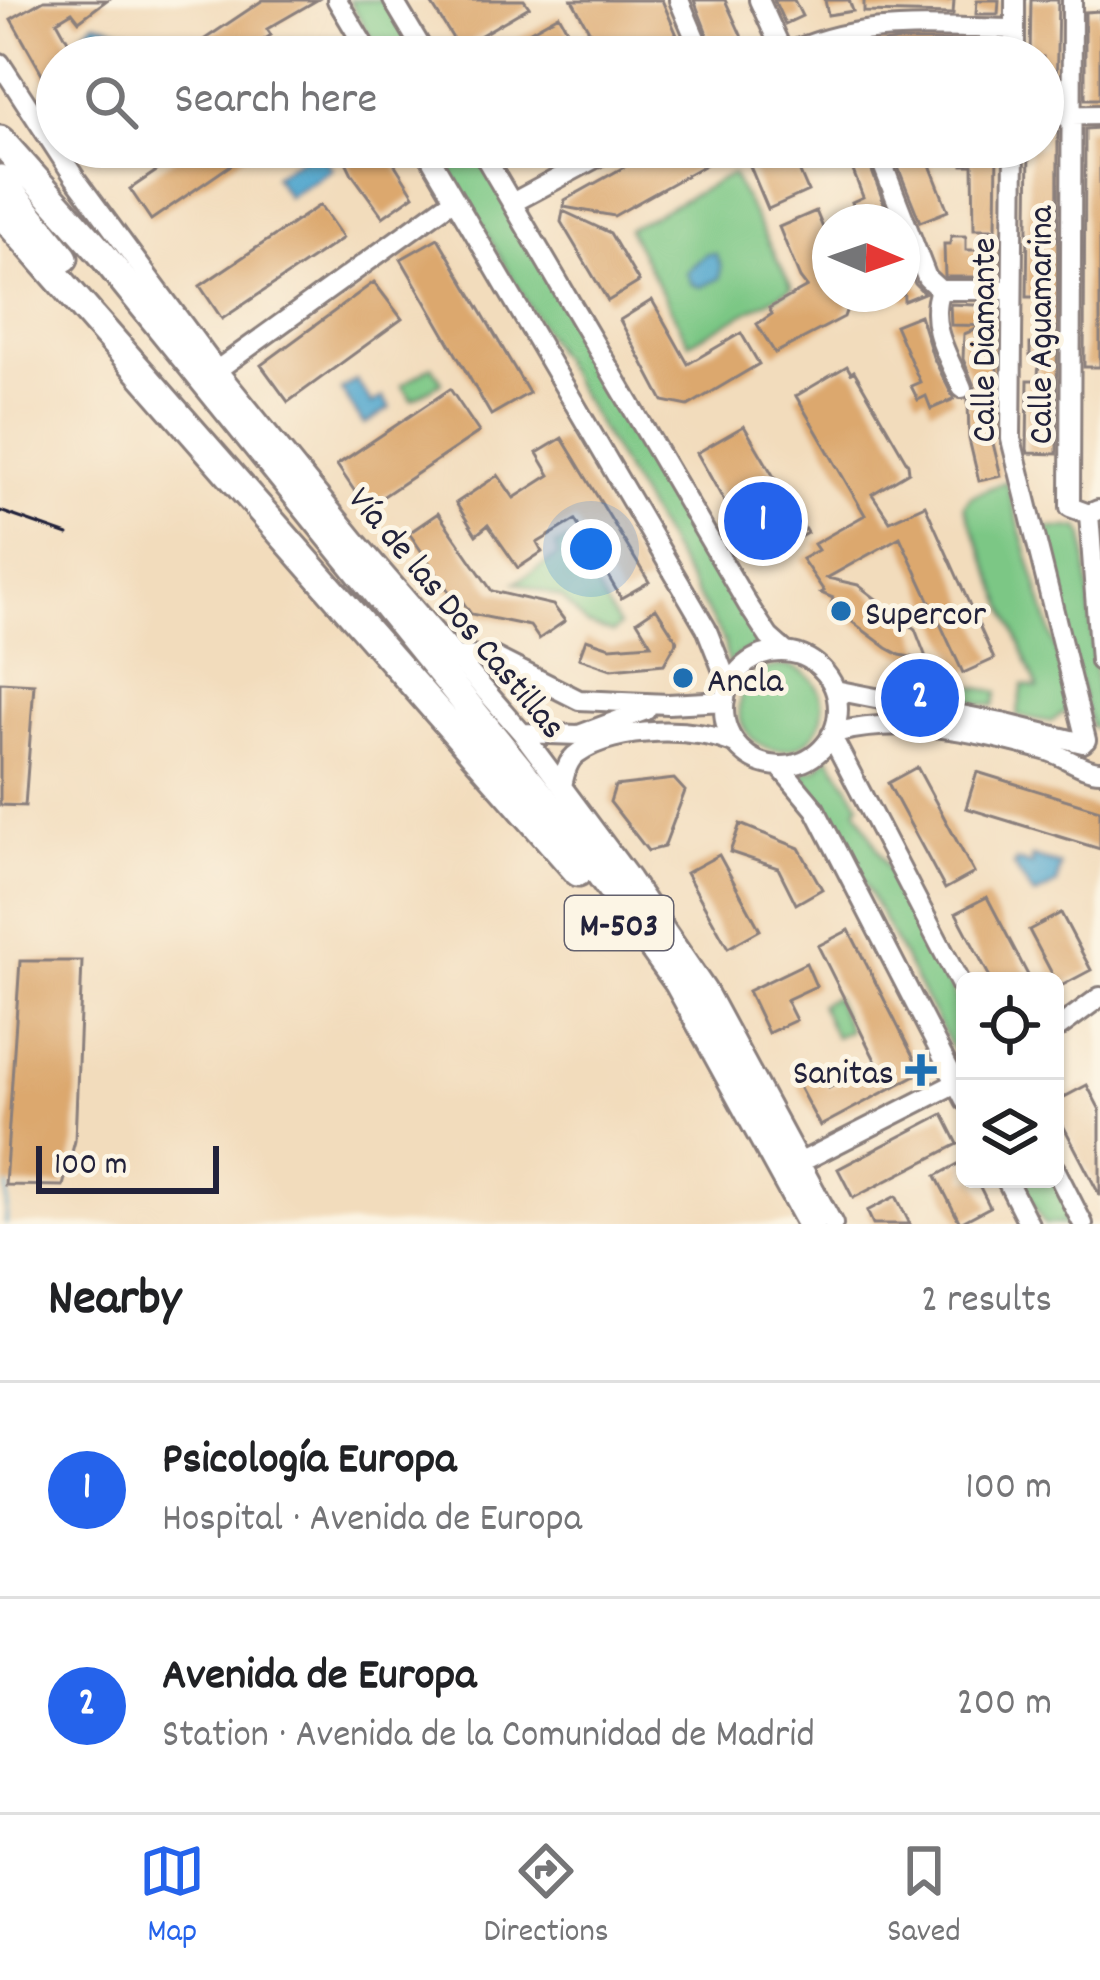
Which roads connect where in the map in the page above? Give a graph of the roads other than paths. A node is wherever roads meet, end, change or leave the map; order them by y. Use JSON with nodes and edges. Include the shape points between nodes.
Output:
{"nodes":[{"id":1,"x":337,"y":0,"type":"edge"},
{"id":2,"x":393,"y":0,"type":"edge"},
{"id":3,"x":680,"y":0,"type":"edge"},
{"id":4,"x":759,"y":0,"type":"edge"},
{"id":5,"x":1015,"y":0,"type":"edge"},
{"id":6,"x":1072,"y":0,"type":"edge"},
{"id":7,"x":1015,"y":29,"type":"junction"},
{"id":8,"x":832,"y":35,"type":"edge"},
{"id":9,"x":358,"y":36,"type":"edge"},
{"id":10,"x":414,"y":36,"type":"edge"},
{"id":11,"x":695,"y":36,"type":"edge"},
{"id":12,"x":774,"y":36,"type":"edge"},
{"id":13,"x":1015,"y":36,"type":"edge"},
{"id":14,"x":0,"y":63,"type":"edge"},
{"id":15,"x":1100,"y":115,"type":"edge"},
{"id":16,"x":1064,"y":116,"type":"edge"},
{"id":17,"x":1072,"y":116,"type":"junction"},
{"id":18,"x":36,"y":118,"type":"edge"},
{"id":19,"x":0,"y":140,"type":"edge"},
{"id":20,"x":68,"y":168,"type":"edge"},
{"id":21,"x":436,"y":168,"type":"edge"},
{"id":22,"x":492,"y":168,"type":"edge"},
{"id":23,"x":577,"y":168,"type":"edge"},
{"id":24,"x":884,"y":168,"type":"edge"},
{"id":25,"x":1014,"y":168,"type":"edge"},
{"id":26,"x":0,"y":179,"type":"edge"},
{"id":27,"x":454,"y":199,"type":"junction"},
{"id":28,"x":514,"y":202,"type":"junction"},
{"id":29,"x":0,"y":212,"type":"edge"},
{"id":30,"x":0,"y":240,"type":"edge"},
{"id":31,"x":940,"y":290,"type":"junction"},
{"id":32,"x":1012,"y":290,"type":"junction"},
{"id":33,"x":217,"y":370,"type":"junction"},
{"id":34,"x":962,"y":388,"type":"dead end"},
{"id":35,"x":1086,"y":510,"type":"edge"},
{"id":36,"x":786,"y":652,"type":"junction"},
{"id":37,"x":394,"y":659,"type":"junction"},
{"id":38,"x":1100,"y":661,"type":"edge"},
{"id":39,"x":448,"y":666,"type":"junction"},
{"id":40,"x":835,"y":690,"type":"junction"},
{"id":41,"x":727,"y":693,"type":"junction"},
{"id":42,"x":668,"y":704,"type":"junction"},
{"id":43,"x":522,"y":734,"type":"junction"},
{"id":44,"x":832,"y":734,"type":"junction"},
{"id":45,"x":1090,"y":740,"type":"edge"},
{"id":46,"x":737,"y":746,"type":"junction"},
{"id":47,"x":778,"y":766,"type":"junction"},
{"id":48,"x":1091,"y":768,"type":"edge"},
{"id":49,"x":562,"y":787,"type":"junction"},
{"id":50,"x":956,"y":975,"type":"edge"},
{"id":51,"x":1100,"y":997,"type":"edge"},
{"id":52,"x":1064,"y":1023,"type":"edge"},
{"id":53,"x":956,"y":1084,"type":"edge"},
{"id":54,"x":956,"y":1094,"type":"edge"},
{"id":55,"x":801,"y":1162,"type":"junction"},
{"id":56,"x":1064,"y":1187,"type":"edge"},
{"id":57,"x":1011,"y":1188,"type":"edge"},
{"id":58,"x":791,"y":1224,"type":"edge"},
{"id":59,"x":811,"y":1224,"type":"edge"},
{"id":60,"x":833,"y":1224,"type":"edge"},
{"id":61,"x":1029,"y":1224,"type":"edge"},
{"id":62,"x":1083,"y":1224,"type":"edge"}],
"edges":[{"from":1,"to":9,"type":"street"},
{"from":2,"to":10,"type":"street"},
{"from":3,"to":11,"type":"street"},
{"from":4,"to":12,"type":"street"},
{"from":5,"to":7,"type":"street"},
{"from":6,"to":17,"type":"street","name":"Calle Aguamarina"},
{"from":7,"to":8,"type":"street"},
{"from":7,"to":13,"type":"street"},
{"from":14,"to":18,"type":"street","name":"Vía de las Dos Castillas"},
{"from":15,"to":17,"type":"street"},
{"from":16,"to":17,"type":"street"},
{"from":17,"to":35,"type":"street","name":"Calle Aguamarina"},
{"from":19,"to":39,"type":"highway","number":"M-503"},
{"from":20,"to":33,"type":"street","name":"Vía de las Dos Castillas"},
{"from":21,"to":27,"type":"street"},
{"from":22,"to":28,"type":"street"},
{"from":23,"to":28,"type":"street"},
{"from":24,"to":31,"type":"street","via":[[927,278]]},
{"from":25,"to":32,"type":"street","name":"Calle Diamante"},
{"from":26,"to":39,"type":"highway","number":"M-503","via":[[55,248]]},
{"from":27,"to":33,"type":"street"},
{"from":27,"to":41,"type":"street","via":[[706,628]]},
{"from":28,"to":36,"type":"street","via":[[748,604]]},
{"from":29,"to":37,"type":"highway","number":"M-503"},
{"from":30,"to":37,"type":"highway","number":"M-503"},
{"from":31,"to":32,"type":"street"},
{"from":31,"to":34,"type":"street","via":[[935,326]]},
{"from":32,"to":45,"type":"street","name":"Calle Diamante","via":[[1011,439]]},
{"from":33,"to":39,"type":"street","name":"Vía de las Dos Castillas"},
{"from":35,"to":38,"type":"street","name":"Calle Aguamarina"},
{"from":36,"to":40,"type":"street","via":[[824,671]]},
{"from":36,"to":41,"type":"street","via":[[752,659]]},
{"from":37,"to":58,"type":"highway","number":"M-503","via":[[617,921],[722,1088]]},
{"from":39,"to":42,"type":"street","via":[[494,657],[579,700]]},
{"from":39,"to":43,"type":"street","name":"Vía de las Dos Castillas"},
{"from":39,"to":59,"type":"highway","number":"M-503","via":[[678,982]]},
{"from":40,"to":44,"type":"street"},
{"from":40,"to":45,"type":"street"},
{"from":41,"to":42,"type":"street"},
{"from":41,"to":46,"type":"street"},
{"from":42,"to":43,"type":"street","via":[[579,735]]},
{"from":43,"to":49,"type":"street","name":"Vía de las Dos Castillas"},
{"from":44,"to":47,"type":"street","via":[[816,754]]},
{"from":44,"to":48,"type":"street","via":[[896,722],[1051,752]]},
{"from":44,"to":50,"type":"street"},
{"from":45,"to":48,"type":"street","name":"Calle Diamante","via":[[1079,750]]},
{"from":46,"to":47,"type":"street"},
{"from":46,"to":49,"type":"street","via":[[716,735],[621,738],[579,752]]},
{"from":47,"to":53,"type":"street","via":[[814,809]]},
{"from":49,"to":55,"type":"street","name":"Vía de las Dos Castillas","via":[[706,988]]},
{"from":51,"to":52,"type":"street"},
{"from":54,"to":55,"type":"street"},
{"from":55,"to":60,"type":"street","name":"Vía de las Dos Castillas"},
{"from":56,"to":62,"type":"street"},
{"from":57,"to":61,"type":"street"}]}
